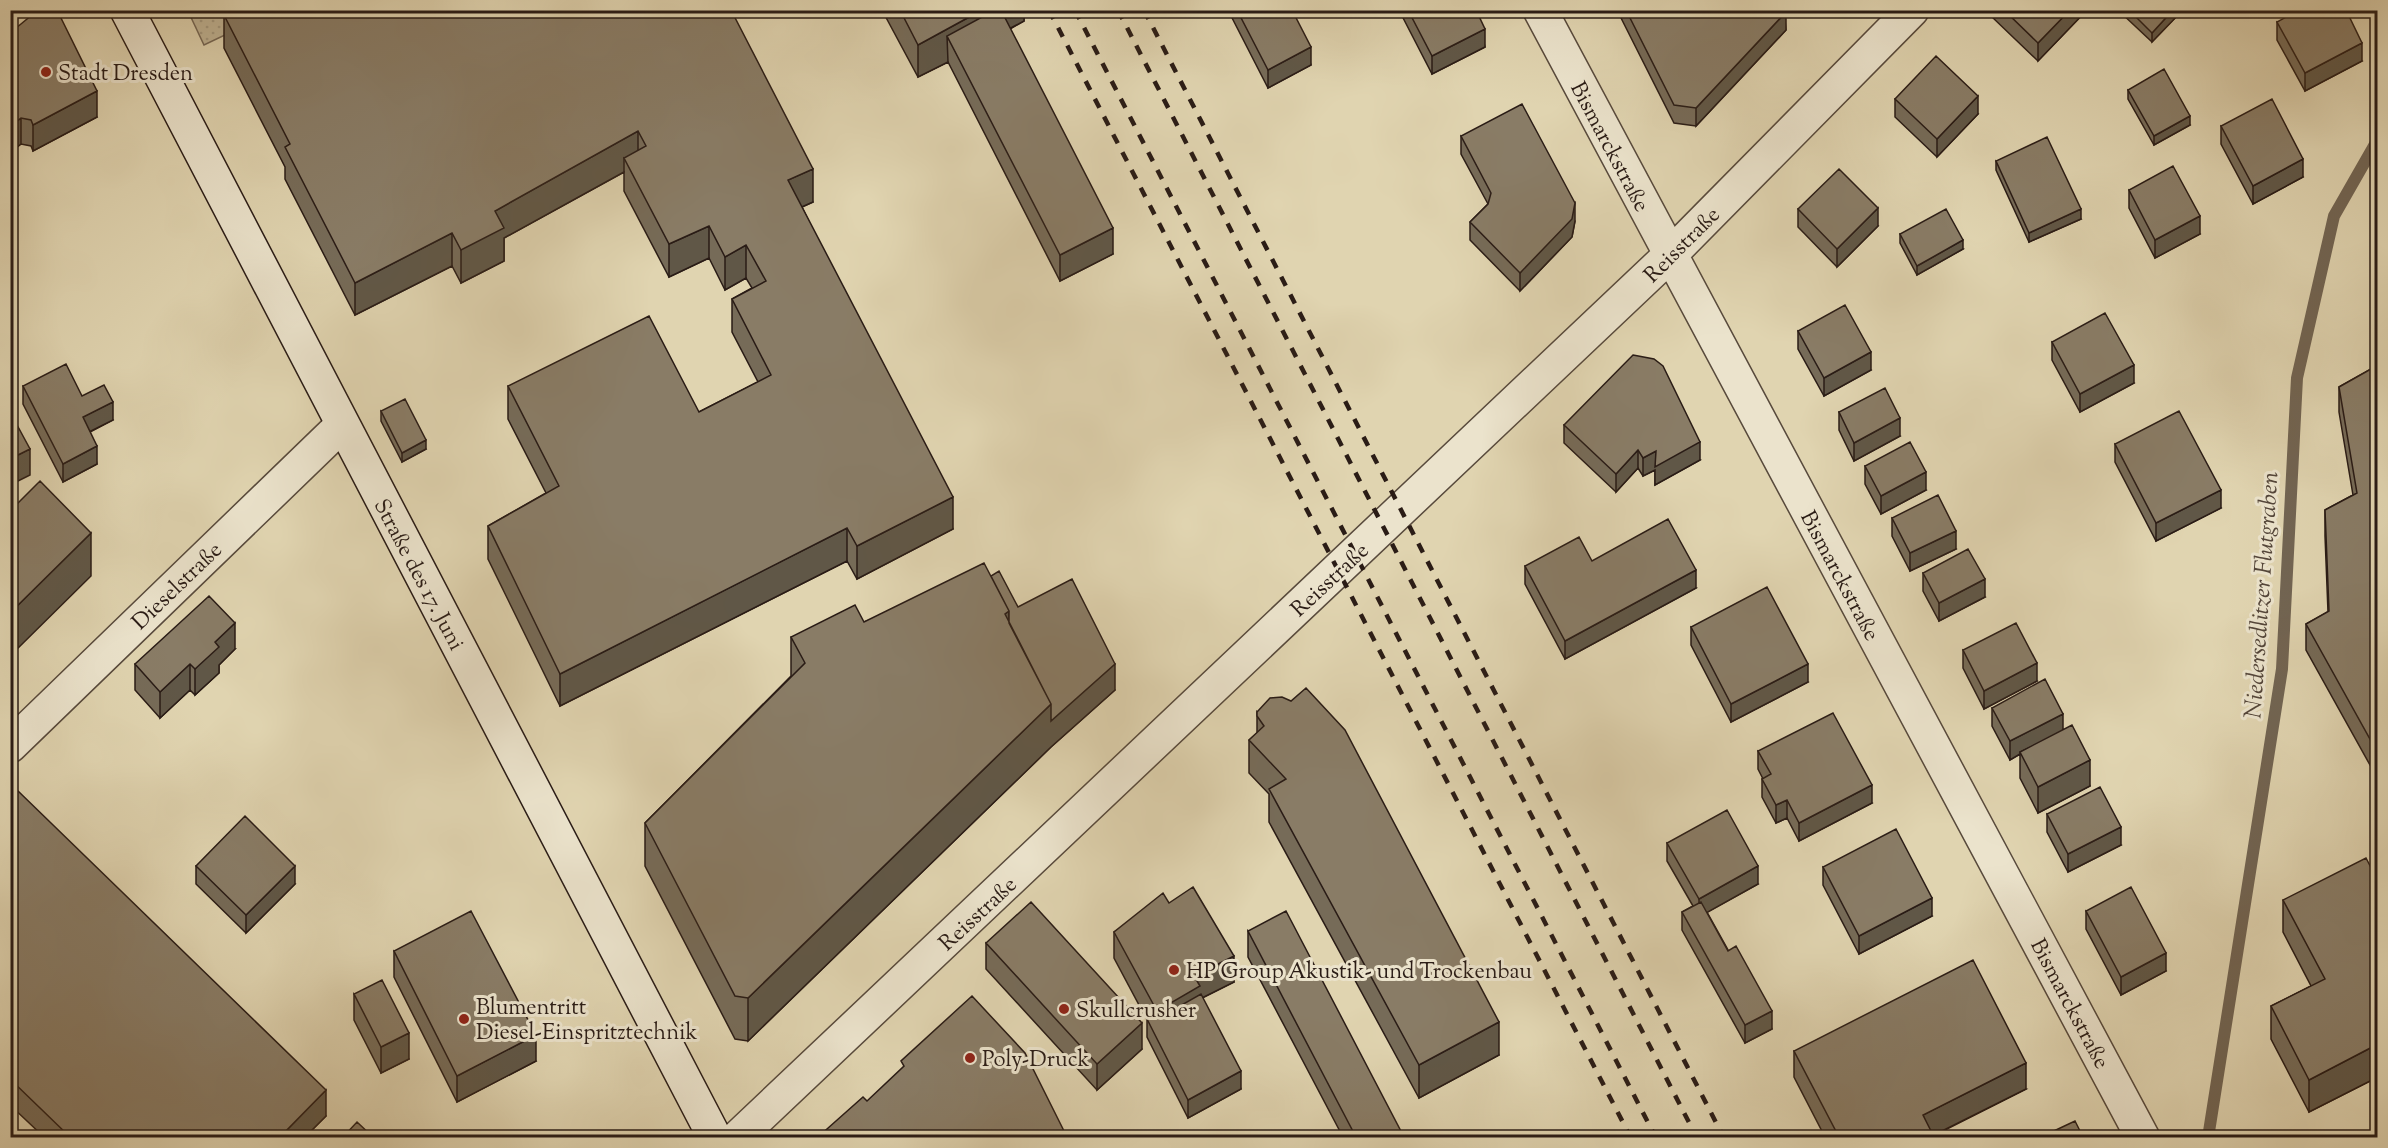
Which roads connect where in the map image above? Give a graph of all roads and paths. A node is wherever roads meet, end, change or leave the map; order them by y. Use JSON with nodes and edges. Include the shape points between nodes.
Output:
{"nodes":[{"id":1,"x":127,"y":10,"type":"edge"},
{"id":2,"x":1540,"y":10,"type":"edge"},
{"id":3,"x":1912,"y":10,"type":"edge"},
{"id":4,"x":1670,"y":256,"type":"junction"},
{"id":5,"x":342,"y":425,"type":"junction"},
{"id":6,"x":10,"y":746,"type":"edge"},
{"id":7,"x":715,"y":1137,"type":"edge"},
{"id":8,"x":737,"y":1137,"type":"edge"},
{"id":9,"x":2143,"y":1137,"type":"edge"}],
"edges":[{"from":1,"to":5,"type":"street","name":"Straße des 17. Juni"},
{"from":2,"to":4,"type":"street","name":"Bismarckstraße"},
{"from":3,"to":4,"type":"street","name":"Reisstraße"},
{"from":4,"to":8,"type":"street","name":"Reisstraße"},
{"from":4,"to":9,"type":"street","name":"Bismarckstraße"},
{"from":5,"to":6,"type":"street","name":"Dieselstraße"},
{"from":5,"to":7,"type":"street","name":"Straße des 17. Juni"}]}
